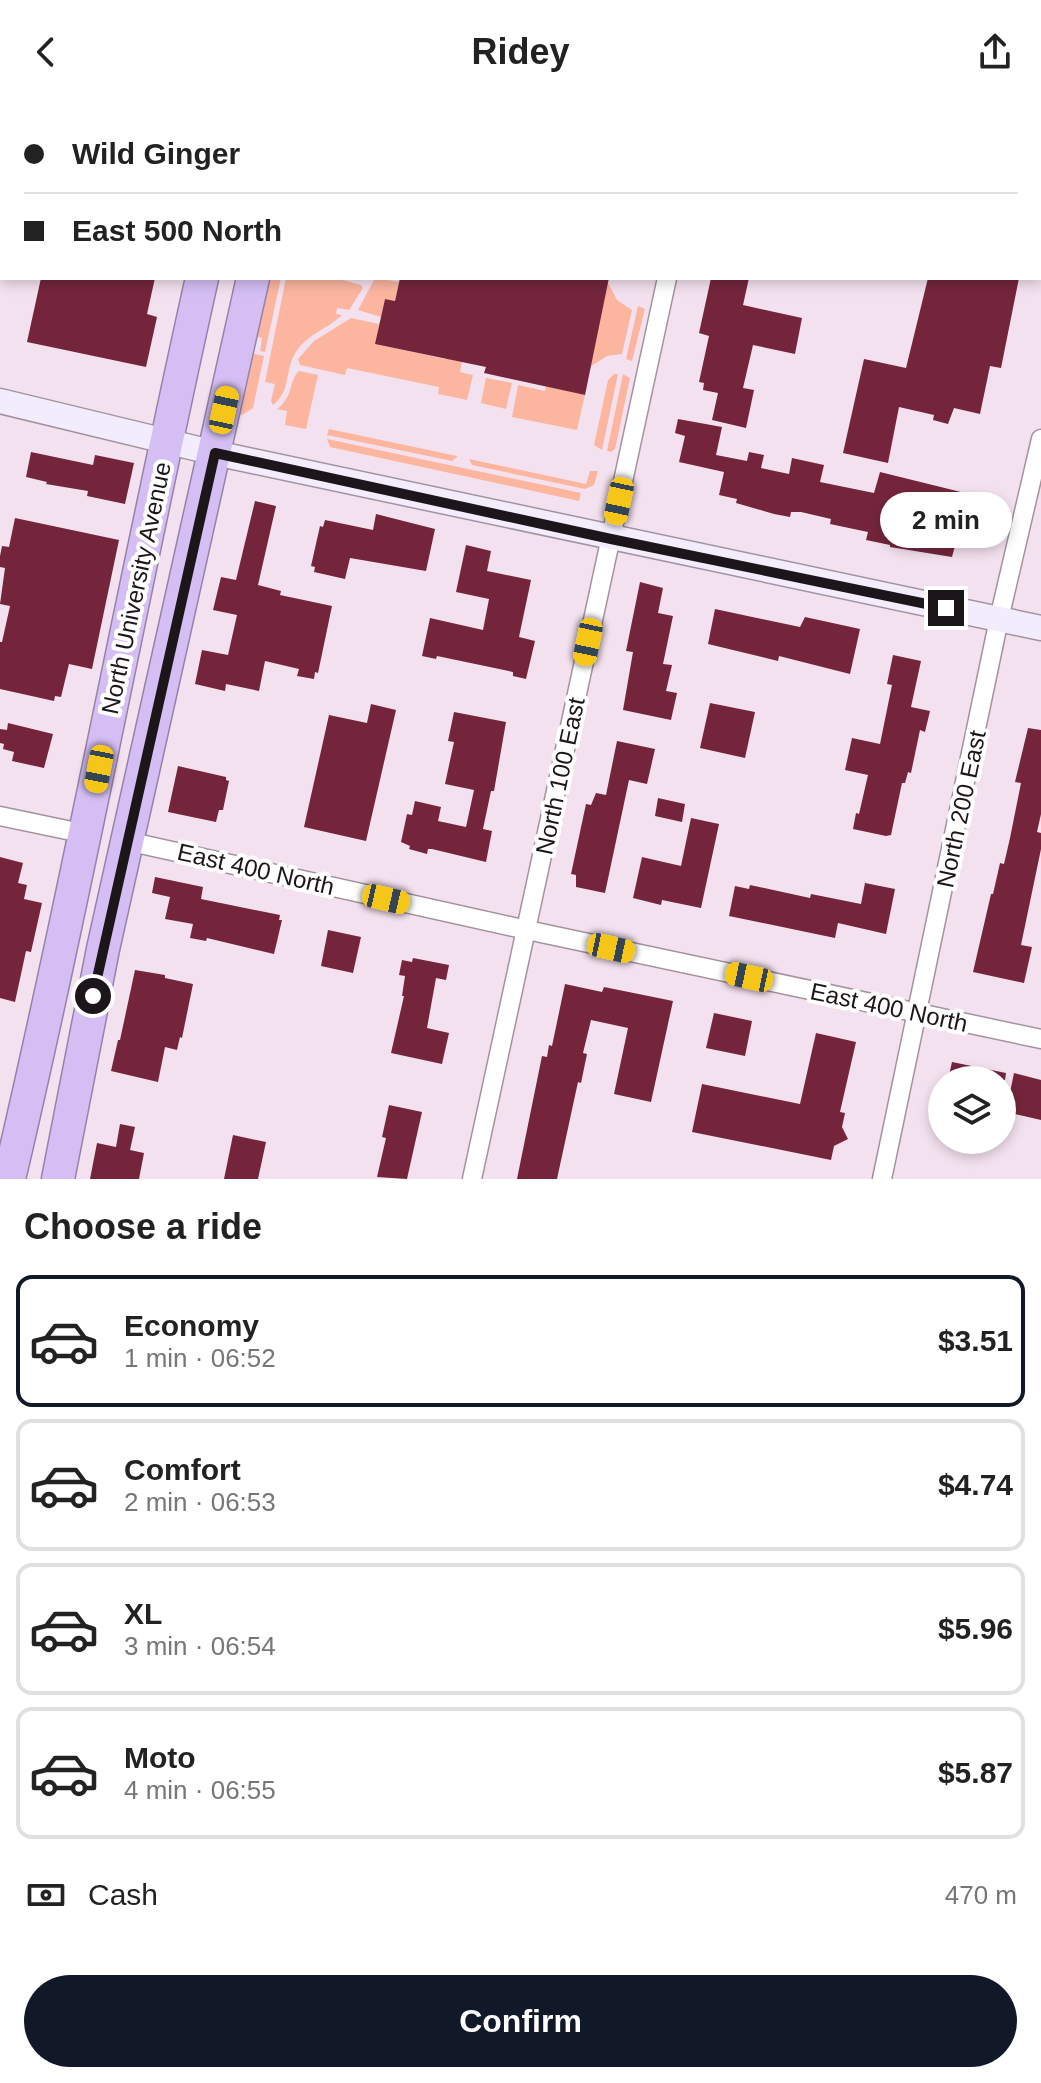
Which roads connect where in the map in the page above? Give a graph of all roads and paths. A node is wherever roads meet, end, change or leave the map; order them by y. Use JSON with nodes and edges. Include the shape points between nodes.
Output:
{"nodes":[{"id":1,"x":202,"y":280,"type":"edge"},
{"id":2,"x":253,"y":280,"type":"edge"},
{"id":3,"x":667,"y":280,"type":"edge"},
{"id":4,"x":0,"y":401,"type":"edge"},
{"id":5,"x":1041,"y":439,"type":"edge"},
{"id":6,"x":166,"y":441,"type":"junction"},
{"id":7,"x":215,"y":453,"type":"junction"},
{"id":8,"x":611,"y":539,"type":"junction"},
{"id":9,"x":999,"y":619,"type":"junction"},
{"id":10,"x":1041,"y":628,"type":"edge"},
{"id":11,"x":0,"y":816,"type":"edge"},
{"id":12,"x":86,"y":834,"type":"junction"},
{"id":13,"x":127,"y":841,"type":"junction"},
{"id":14,"x":527,"y":930,"type":"junction"},
{"id":15,"x":918,"y":1012,"type":"junction"},
{"id":16,"x":1041,"y":1039,"type":"edge"},
{"id":17,"x":9,"y":1179,"type":"edge"},
{"id":18,"x":58,"y":1179,"type":"edge"},
{"id":19,"x":472,"y":1179,"type":"edge"},
{"id":20,"x":882,"y":1179,"type":"edge"}],
"edges":[{"from":1,"to":6,"type":"highway","name":"North University Avenue"},
{"from":2,"to":7,"type":"highway","name":"North University Avenue"},
{"from":3,"to":8,"type":"street","name":"North 100 East"},
{"from":4,"to":6,"type":"street"},
{"from":5,"to":9,"type":"street","name":"North 200 East"},
{"from":6,"to":7,"type":"street"},
{"from":6,"to":12,"type":"highway","name":"North University Avenue"},
{"from":7,"to":8,"type":"street"},
{"from":7,"to":13,"type":"highway","name":"North University Avenue"},
{"from":8,"to":9,"type":"street"},
{"from":8,"to":14,"type":"street","name":"North 100 East"},
{"from":9,"to":10,"type":"street"},
{"from":9,"to":15,"type":"street","name":"North 200 East"},
{"from":11,"to":12,"type":"street"},
{"from":12,"to":17,"type":"highway","name":"North University Avenue"},
{"from":13,"to":14,"type":"street","name":"East 400 North"},
{"from":13,"to":18,"type":"highway","name":"North University Avenue"},
{"from":14,"to":15,"type":"street","name":"East 400 North"},
{"from":14,"to":19,"type":"street","name":"North 100 East"},
{"from":15,"to":16,"type":"street","name":"East 400 North"},
{"from":15,"to":20,"type":"street","name":"North 200 East"}]}
